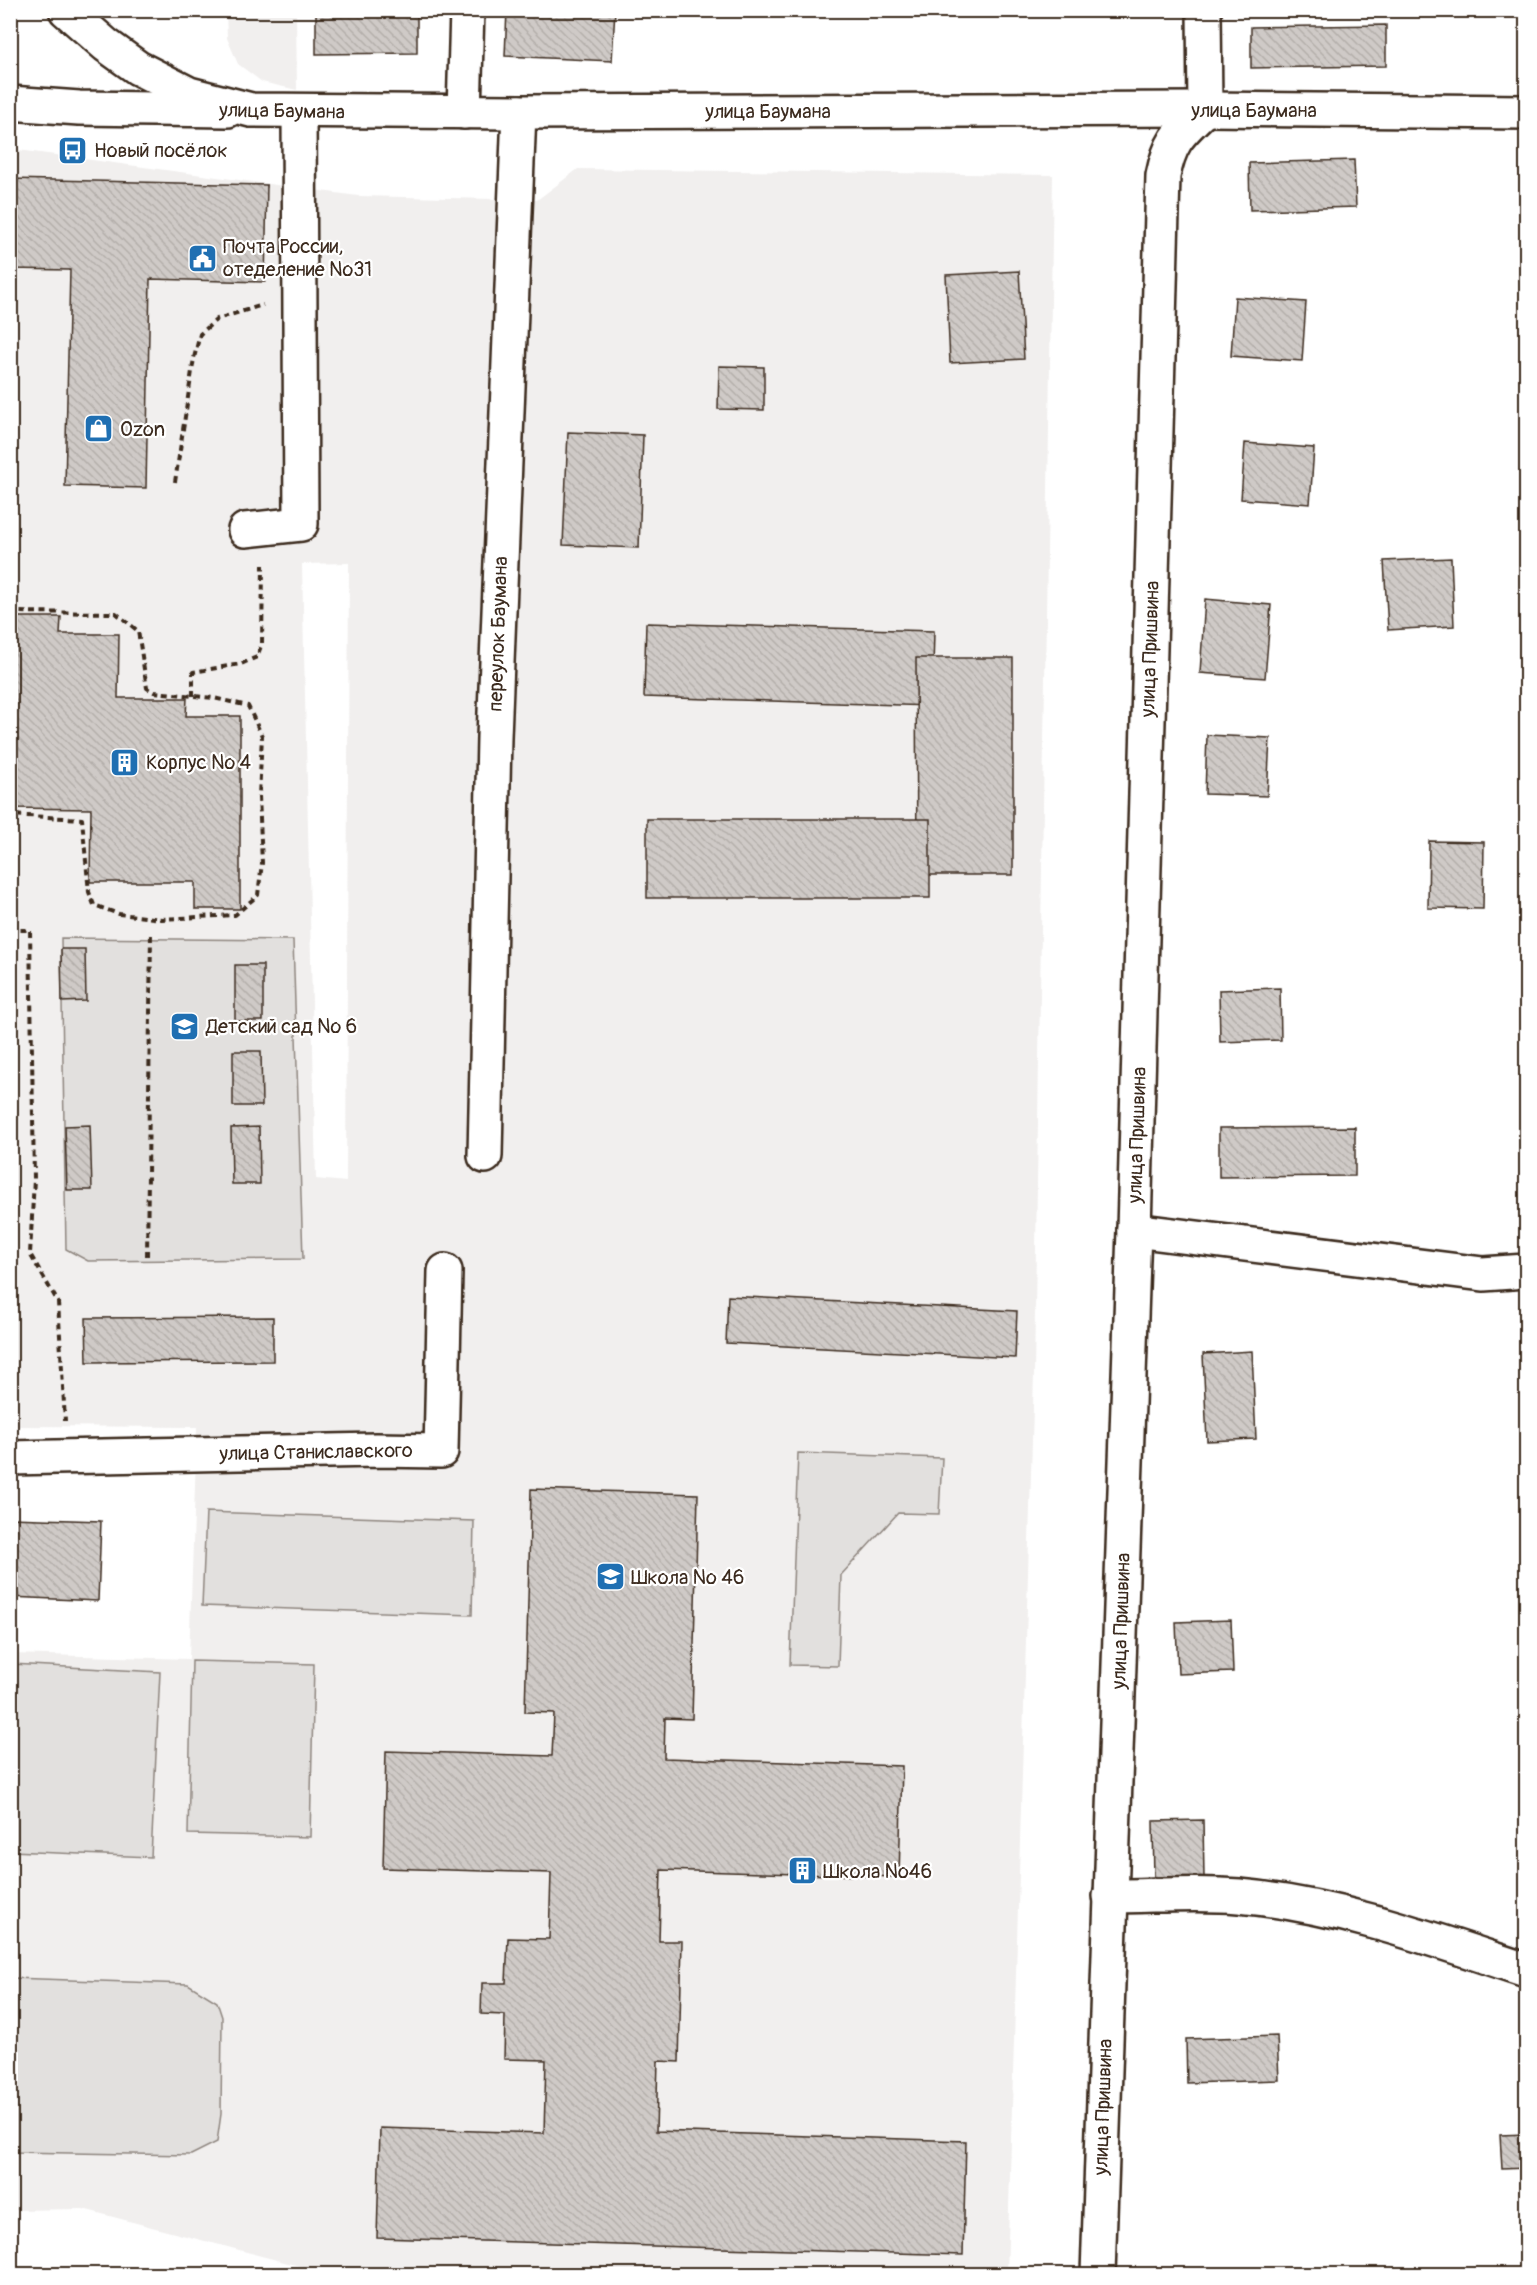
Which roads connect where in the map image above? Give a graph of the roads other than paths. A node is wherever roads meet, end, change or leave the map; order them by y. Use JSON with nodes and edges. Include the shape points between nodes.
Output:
{"nodes":[{"id":1,"x":66,"y":10,"type":"edge"},
{"id":2,"x":467,"y":10,"type":"edge"},
{"id":3,"x":1204,"y":10,"type":"edge"},
{"id":4,"x":10,"y":103,"type":"edge"},
{"id":5,"x":1205,"y":109,"type":"junction"},
{"id":6,"x":251,"y":110,"type":"junction"},
{"id":7,"x":299,"y":112,"type":"junction"},
{"id":8,"x":464,"y":112,"type":"junction"},
{"id":9,"x":519,"y":112,"type":"junction"},
{"id":10,"x":1527,"y":112,"type":"edge"},
{"id":11,"x":252,"y":530,"type":"road end"},
{"id":12,"x":485,"y":1156,"type":"dead end"},
{"id":13,"x":1134,"y":1230,"type":"junction"},
{"id":14,"x":445,"y":1271,"type":"dead end"},
{"id":15,"x":1527,"y":1271,"type":"edge"},
{"id":16,"x":10,"y":1458,"type":"edge"},
{"id":17,"x":1110,"y":1896,"type":"junction"},
{"id":18,"x":1527,"y":1970,"type":"edge"},
{"id":19,"x":1098,"y":2274,"type":"edge"}],
"edges":[{"from":1,"to":6,"type":"street","via":[[138,68],[189,94]]},
{"from":2,"to":8,"type":"street"},
{"from":3,"to":5,"type":"street"},
{"from":4,"to":6,"type":"street","name":"улица Баумана"},
{"from":5,"to":9,"type":"street","name":"улица Баумана"},
{"from":5,"to":10,"type":"street","name":"улица Баумана"},
{"from":5,"to":13,"type":"street","name":"улица Пришвина","via":[[1177,137],[1167,154],[1163,176]]},
{"from":6,"to":7,"type":"street","name":"улица Баумана"},
{"from":7,"to":8,"type":"street","name":"улица Баумана"},
{"from":7,"to":11,"type":"street","via":[[302,524]]},
{"from":8,"to":9,"type":"street","name":"улица Баумана"},
{"from":9,"to":12,"type":"street","name":"переулок Баумана","via":[[494,737]]},
{"from":13,"to":15,"type":"street","via":[[1483,1274]]},
{"from":13,"to":17,"type":"street","name":"улица Пришвина"},
{"from":14,"to":16,"type":"street","name":"улица Станиславского","via":[[441,1451]]},
{"from":17,"to":18,"type":"street","via":[[1237,1896],[1321,1908]]},
{"from":17,"to":19,"type":"street","name":"улица Пришвина"}]}
